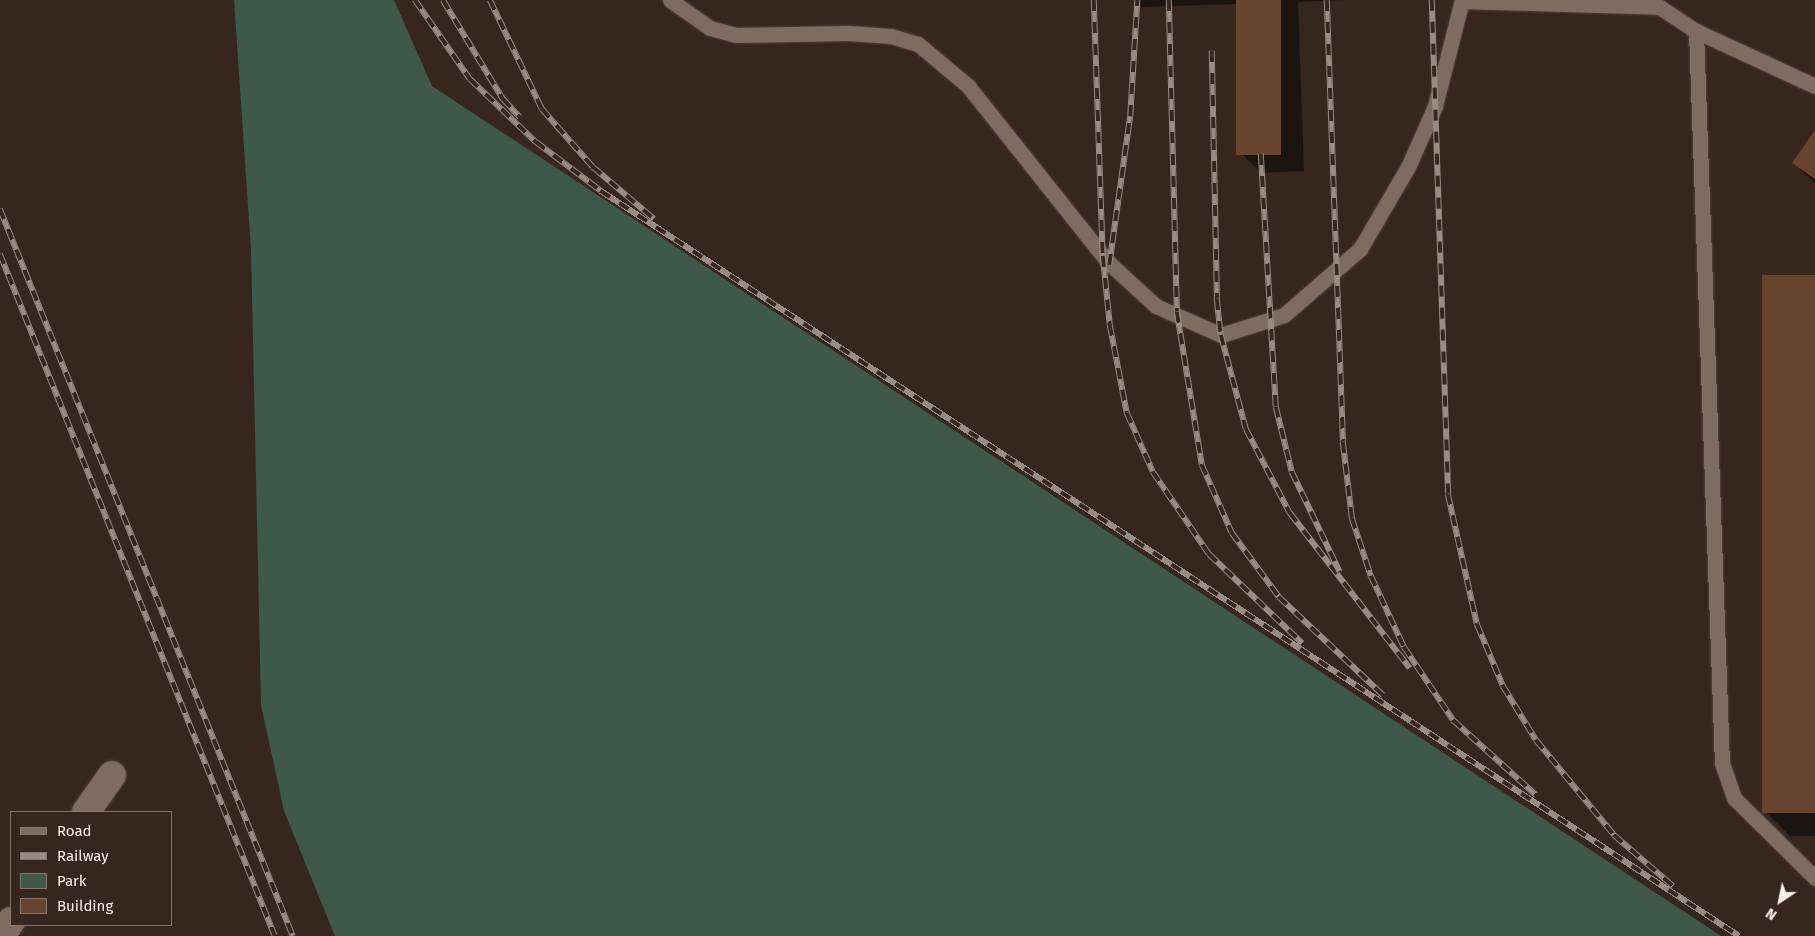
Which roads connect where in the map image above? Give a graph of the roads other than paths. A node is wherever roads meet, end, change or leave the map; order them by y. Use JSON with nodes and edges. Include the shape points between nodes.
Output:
{"nodes":[{"id":1,"x":670,"y":0,"type":"edge"},
{"id":2,"x":1462,"y":0,"type":"edge"},
{"id":3,"x":1655,"y":3,"type":"edge"},
{"id":4,"x":1696,"y":31,"type":"junction"},
{"id":5,"x":1815,"y":86,"type":"edge"},
{"id":6,"x":112,"y":775,"type":"dead end"},
{"id":7,"x":87,"y":811,"type":"edge"},
{"id":8,"x":1815,"y":878,"type":"edge"},
{"id":9,"x":10,"y":922,"type":"edge"},
{"id":10,"x":1,"y":936,"type":"edge"}],
"edges":[{"from":1,"to":2,"type":"lane","via":[[710,28],[736,35],[848,33],[891,36],[918,44],[968,86],[1109,263],[1156,306],[1221,335],[1284,315],[1360,249],[1408,167],[1435,106]]},
{"from":2,"to":3,"type":"lane"},
{"from":3,"to":4,"type":"lane"},
{"from":4,"to":5,"type":"lane"},
{"from":4,"to":8,"type":"lane","via":[[1722,763],[1734,798]]},
{"from":6,"to":7,"type":"street"},
{"from":9,"to":10,"type":"street"}]}
